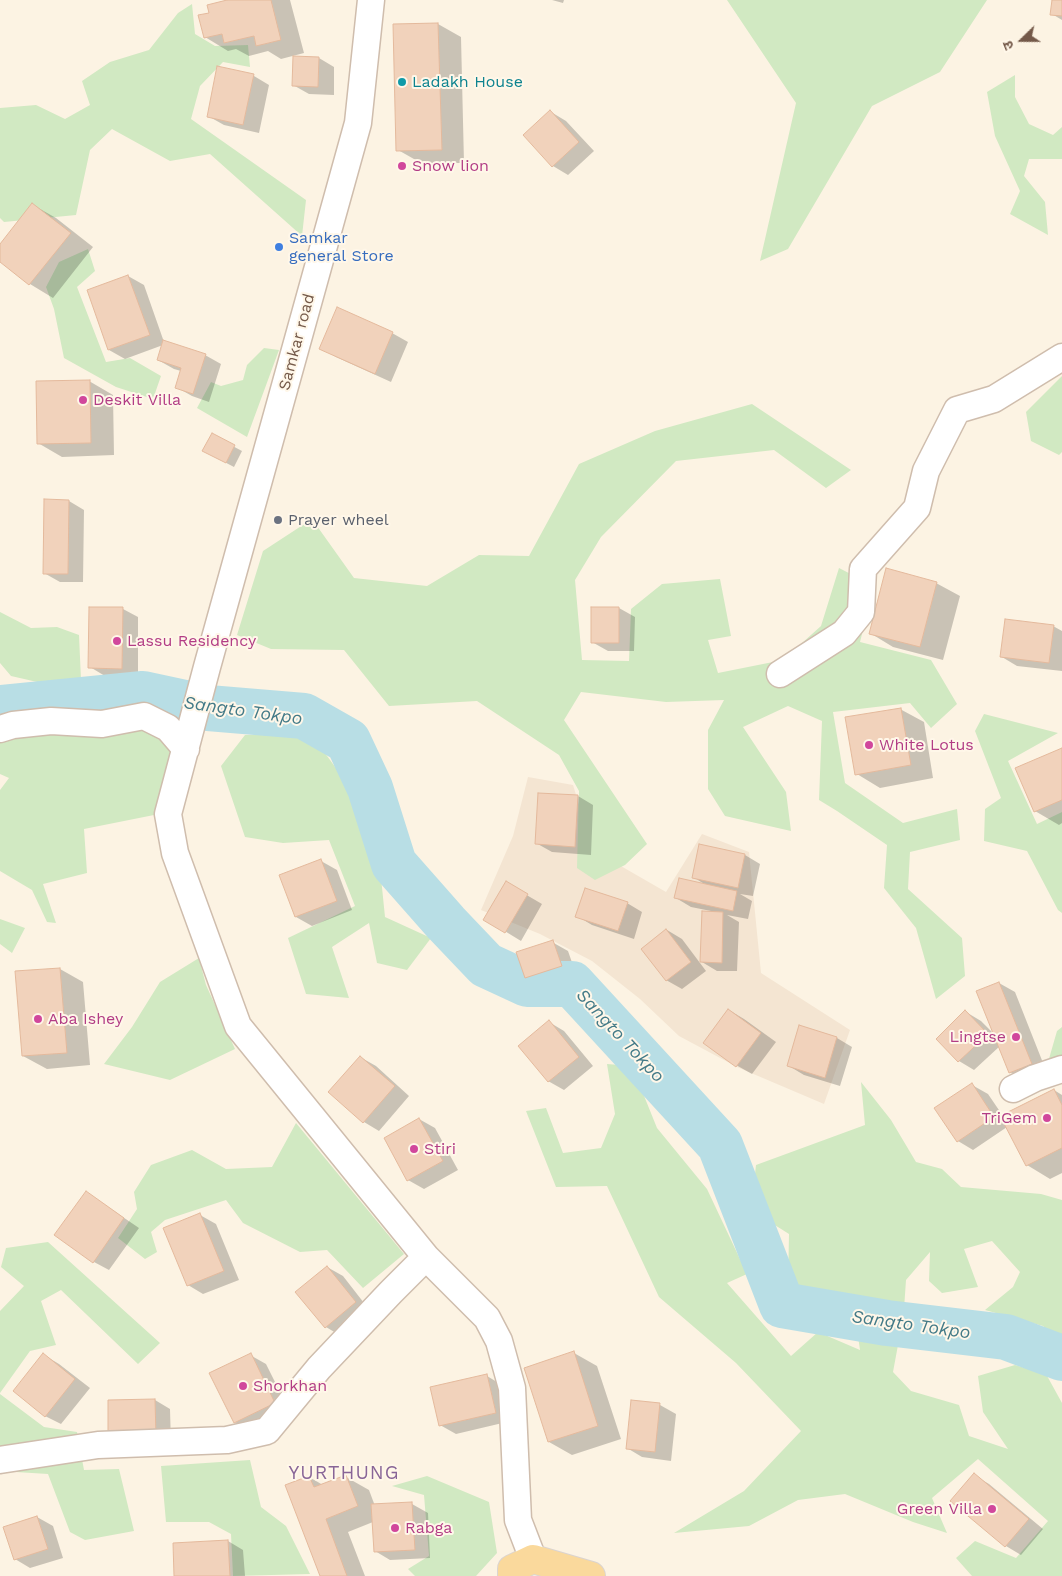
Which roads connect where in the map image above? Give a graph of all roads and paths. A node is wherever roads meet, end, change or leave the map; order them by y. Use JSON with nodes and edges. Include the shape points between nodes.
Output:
{"nodes":[{"id":1,"x":371,"y":0,"type":"edge"},
{"id":2,"x":1062,"y":357,"type":"edge"},
{"id":3,"x":780,"y":674,"type":"dead end"},
{"id":4,"x":0,"y":729,"type":"edge"},
{"id":5,"x":189,"y":737,"type":"junction"},
{"id":6,"x":1062,"y":1069,"type":"edge"},
{"id":7,"x":1013,"y":1089,"type":"dead end"},
{"id":8,"x":426,"y":1257,"type":"junction"},
{"id":9,"x":0,"y":1460,"type":"edge"},
{"id":10,"x":533,"y":1559,"type":"junction"},
{"id":11,"x":512,"y":1576,"type":"edge"},
{"id":12,"x":592,"y":1576,"type":"edge"}],
"edges":[{"from":1,"to":5,"type":"street","name":"Samkar road","via":[[358,123]]},
{"from":2,"to":3,"type":"street","via":[[994,399],[957,410],[926,471],[917,508],[863,569],[861,612],[844,633]]},
{"from":4,"to":5,"type":"street","via":[[51,721],[102,724],[144,716]]},
{"from":5,"to":8,"type":"street","name":"Samkar road","via":[[168,814],[175,853],[238,1026]]},
{"from":6,"to":7,"type":"street"},
{"from":8,"to":9,"type":"street","via":[[319,1368],[267,1431],[227,1440],[98,1445]]},
{"from":8,"to":10,"type":"street","name":"Samkar road","via":[[487,1318],[499,1342],[512,1388],[518,1520]]},
{"from":10,"to":11,"type":"main road","via":[[512,1569]]},
{"from":10,"to":12,"type":"main road"}]}
